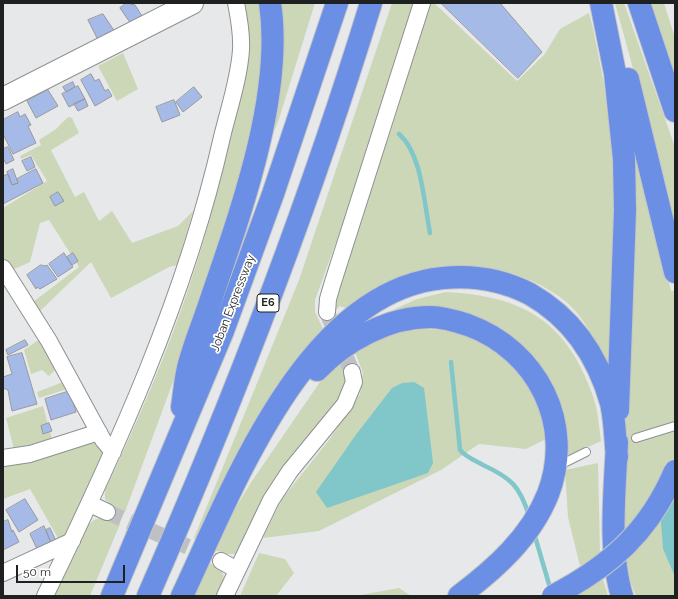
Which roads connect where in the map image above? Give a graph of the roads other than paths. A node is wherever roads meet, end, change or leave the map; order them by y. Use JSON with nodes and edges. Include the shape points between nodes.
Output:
{"nodes":[{"id":1,"x":192,"y":3,"type":"edge"},
{"id":2,"x":236,"y":3,"type":"edge"},
{"id":3,"x":270,"y":3,"type":"edge"},
{"id":4,"x":337,"y":3,"type":"edge"},
{"id":5,"x":371,"y":3,"type":"edge"},
{"id":6,"x":422,"y":3,"type":"edge"},
{"id":7,"x":601,"y":3,"type":"edge"},
{"id":8,"x":608,"y":3,"type":"edge"},
{"id":9,"x":639,"y":3,"type":"edge"},
{"id":10,"x":613,"y":37,"type":"junction"},
{"id":11,"x":3,"y":99,"type":"edge"},
{"id":12,"x":675,"y":111,"type":"edge"},
{"id":13,"x":3,"y":268,"type":"edge"},
{"id":14,"x":675,"y":272,"type":"edge"},
{"id":15,"x":327,"y":312,"type":"tunnel mouth"},
{"id":16,"x":352,"y":372,"type":"tunnel mouth"},
{"id":17,"x":675,"y":426,"type":"edge"},
{"id":18,"x":99,"y":432,"type":"junction"},
{"id":19,"x":636,"y":438,"type":"dead end"},
{"id":20,"x":178,"y":440,"type":"junction"},
{"id":21,"x":113,"y":452,"type":"junction"},
{"id":22,"x":586,"y":452,"type":"dead end"},
{"id":23,"x":617,"y":457,"type":"junction"},
{"id":24,"x":3,"y":458,"type":"edge"},
{"id":25,"x":566,"y":462,"type":"dead end"},
{"id":26,"x":675,"y":471,"type":"edge"},
{"id":27,"x":231,"y":490,"type":"junction"},
{"id":28,"x":90,"y":504,"type":"junction"},
{"id":29,"x":107,"y":512,"type":"tunnel mouth"},
{"id":30,"x":72,"y":541,"type":"junction"},
{"id":31,"x":221,"y":561,"type":"tunnel mouth"},
{"id":32,"x":237,"y":570,"type":"junction"},
{"id":33,"x":3,"y":573,"type":"edge"},
{"id":34,"x":45,"y":596,"type":"edge"},
{"id":35,"x":112,"y":596,"type":"edge"},
{"id":36,"x":148,"y":596,"type":"edge"},
{"id":37,"x":182,"y":596,"type":"edge"},
{"id":38,"x":225,"y":596,"type":"edge"},
{"id":39,"x":459,"y":596,"type":"edge"},
{"id":40,"x":553,"y":596,"type":"edge"},
{"id":41,"x":622,"y":596,"type":"edge"}],
"edges":[{"from":1,"to":11,"type":"street"},
{"from":2,"to":21,"type":"street","via":[[241,32],[239,71],[211,188],[158,343]]},
{"from":3,"to":20,"type":"highway","via":[[272,49],[259,141],[237,223],[188,368]]},
{"from":4,"to":20,"type":"highway","name":"Joban Expressway","via":[[273,194],[223,331]]},
{"from":5,"to":36,"type":"highway","number":"E6","via":[[305,203],[255,340],[198,482]]},
{"from":6,"to":15,"type":"street","via":[[332,282]]},
{"from":7,"to":10,"type":"highway"},
{"from":8,"to":10,"type":"highway"},
{"from":9,"to":12,"type":"highway"},
{"from":10,"to":14,"type":"highway"},
{"from":10,"to":23,"type":"highway","via":[[624,160],[625,210]]},
{"from":13,"to":18,"type":"street","via":[[49,341]]},
{"from":16,"to":32,"type":"street","via":[[354,382],[345,404],[290,471],[271,500]]},
{"from":17,"to":19,"type":"lane"},
{"from":18,"to":21,"type":"street"},
{"from":18,"to":24,"type":"street","via":[[30,454]]},
{"from":20,"to":35,"type":"highway","name":"Joban Expressway"},
{"from":21,"to":28,"type":"street"},
{"from":22,"to":25,"type":"lane"},
{"from":23,"to":27,"type":"highway","via":[[611,405],[605,385],[590,352],[568,322],[540,300],[518,289],[490,279],[454,277],[402,287],[352,316],[314,356],[279,404]]},
{"from":23,"to":41,"type":"highway","via":[[614,548]]},
{"from":26,"to":40,"type":"highway","bridge":true,"via":[[660,503],[634,538],[602,567]]},
{"from":27,"to":37,"type":"highway"},
{"from":27,"to":39,"type":"highway","via":[[279,419],[318,369],[363,335],[395,322],[430,317],[463,324],[496,338],[522,360],[542,389],[550,407],[557,442],[553,477],[548,494],[533,523],[504,558]]},
{"from":28,"to":29,"type":"street"},
{"from":28,"to":30,"type":"street"},
{"from":30,"to":33,"type":"street"},
{"from":30,"to":34,"type":"street"},
{"from":31,"to":32,"type":"street"},
{"from":32,"to":38,"type":"street"}]}
